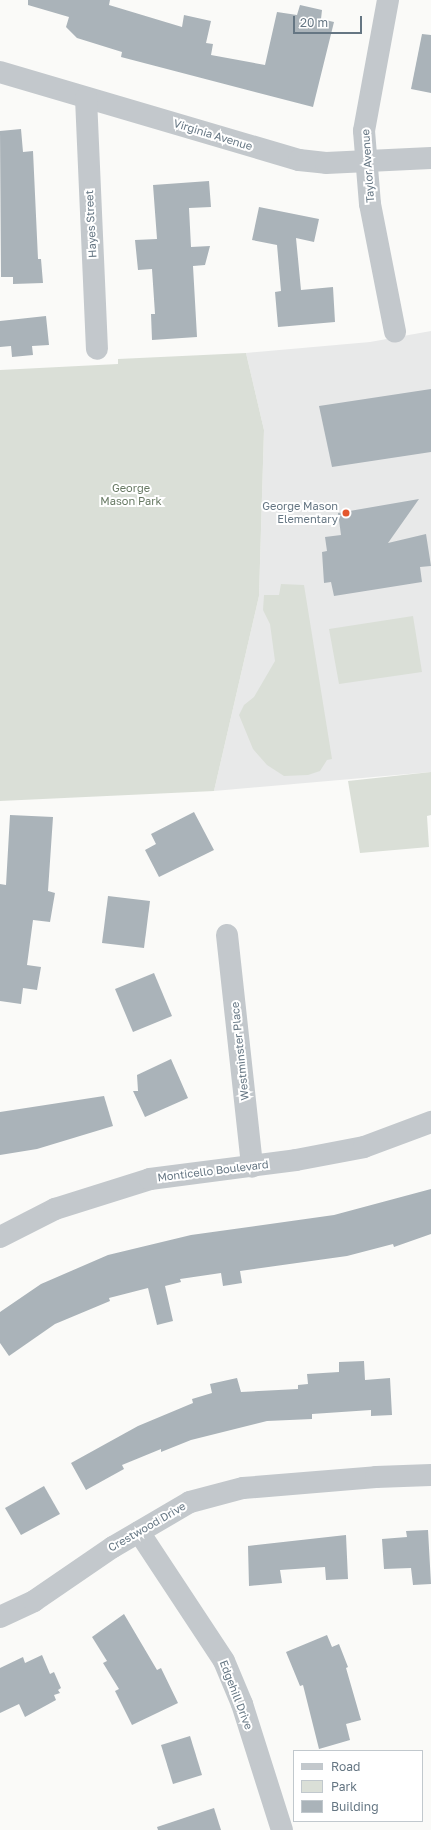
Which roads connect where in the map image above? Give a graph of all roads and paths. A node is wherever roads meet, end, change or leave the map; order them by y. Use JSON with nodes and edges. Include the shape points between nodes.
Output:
{"nodes":[{"id":1,"x":388,"y":0,"type":"edge"},
{"id":2,"x":0,"y":72,"type":"edge"},
{"id":3,"x":86,"y":98,"type":"junction"},
{"id":4,"x":431,"y":158,"type":"edge"},
{"id":5,"x":367,"y":161,"type":"junction"},
{"id":6,"x":394,"y":332,"type":"dead end"},
{"id":7,"x":97,"y":349,"type":"dead end"},
{"id":8,"x":227,"y":934,"type":"dead end"},
{"id":9,"x":431,"y":1122,"type":"edge"},
{"id":10,"x":252,"y":1167,"type":"junction"},
{"id":11,"x":0,"y":1237,"type":"edge"},
{"id":12,"x":431,"y":1476,"type":"edge"},
{"id":13,"x":139,"y":1532,"type":"junction"},
{"id":14,"x":0,"y":1617,"type":"edge"},
{"id":15,"x":282,"y":1830,"type":"edge"}],
"edges":[{"from":1,"to":5,"type":"street","name":"Taylor Avenue","via":[[364,131]]},
{"from":2,"to":3,"type":"street","name":"Virginia Avenue"},
{"from":3,"to":5,"type":"street","name":"Virginia Avenue","via":[[299,160],[326,163]]},
{"from":3,"to":7,"type":"street","name":"Hayes Street"},
{"from":4,"to":5,"type":"street","name":"Virginia Avenue"},
{"from":5,"to":6,"type":"street","name":"Taylor Avenue","via":[[370,204]]},
{"from":8,"to":10,"type":"street","name":"Westminster Place"},
{"from":9,"to":10,"type":"street","name":"Monticello Boulevard","via":[[364,1147]]},
{"from":10,"to":11,"type":"street","name":"Monticello Boulevard","via":[[150,1179],[55,1208]]},
{"from":12,"to":13,"type":"street","name":"Crestwood Drive","via":[[353,1478],[243,1488],[190,1502]]},
{"from":13,"to":14,"type":"street","name":"Crestwood Drive","via":[[107,1550],[34,1601]]},
{"from":13,"to":15,"type":"street","name":"Edgehill Drive","via":[[224,1661],[242,1704]]}]}
